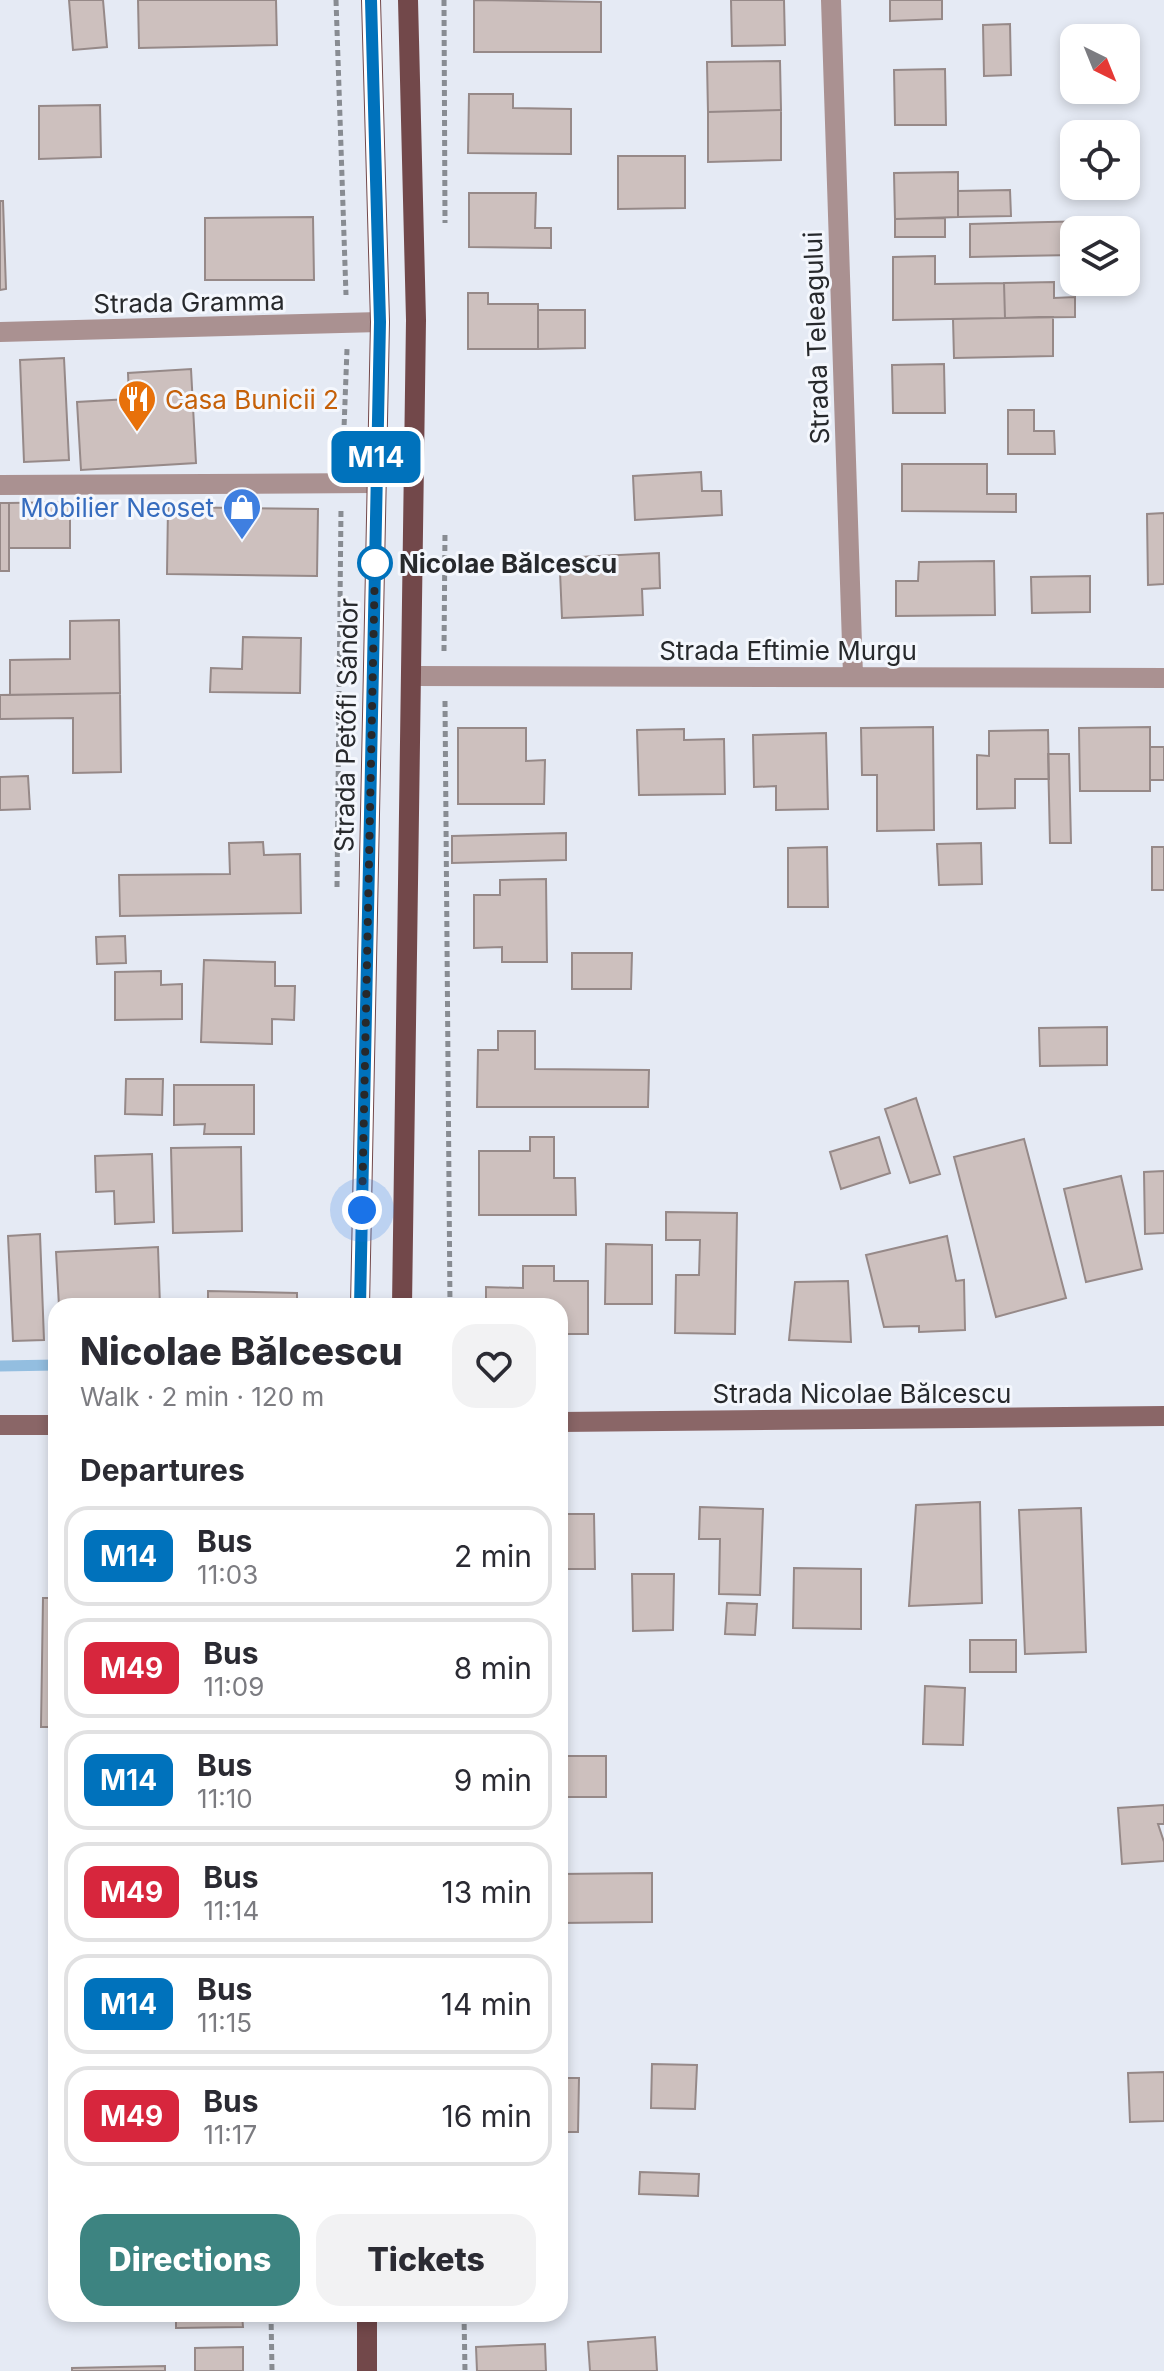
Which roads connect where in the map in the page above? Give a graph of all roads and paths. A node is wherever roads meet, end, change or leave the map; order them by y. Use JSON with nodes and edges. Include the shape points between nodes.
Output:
{"nodes":[{"id":1,"x":336,"y":0,"type":"edge"},
{"id":2,"x":371,"y":0,"type":"edge"},
{"id":3,"x":408,"y":0,"type":"edge"},
{"id":4,"x":831,"y":0,"type":"edge"},
{"id":5,"x":380,"y":322,"type":"junction"},
{"id":6,"x":347,"y":324,"type":"junction"},
{"id":7,"x":0,"y":332,"type":"edge"},
{"id":8,"x":375,"y":483,"type":"junction"},
{"id":9,"x":0,"y":485,"type":"edge"},
{"id":10,"x":342,"y":485,"type":"junction"},
{"id":11,"x":853,"y":675,"type":"junction"},
{"id":12,"x":412,"y":676,"type":"junction"},
{"id":13,"x":1164,"y":678,"type":"edge"},
{"id":14,"x":337,"y":892,"type":"dead end"},
{"id":15,"x":360,"y":1298,"type":"edge"},
{"id":16,"x":402,"y":1298,"type":"edge"},
{"id":17,"x":1164,"y":1416,"type":"edge"},
{"id":18,"x":568,"y":1422,"type":"edge"},
{"id":19,"x":0,"y":1425,"type":"edge"},
{"id":20,"x":48,"y":1425,"type":"edge"},
{"id":21,"x":271,"y":2322,"type":"edge"},
{"id":22,"x":367,"y":2322,"type":"edge"},
{"id":23,"x":464,"y":2322,"type":"edge"},
{"id":24,"x":272,"y":2371,"type":"edge"},
{"id":25,"x":367,"y":2371,"type":"edge"},
{"id":26,"x":465,"y":2371,"type":"edge"}],
"edges":[{"from":1,"to":6,"type":"path"},
{"from":2,"to":5,"type":"main road","name":"Strada Petőfi Sándor"},
{"from":3,"to":12,"type":"main road","via":[[416,320]]},
{"from":4,"to":11,"type":"street","name":"Strada Teleagului"},
{"from":5,"to":6,"type":"street","name":"Strada Gramma"},
{"from":5,"to":8,"type":"main road","name":"Strada Petőfi Sándor"},
{"from":6,"to":7,"type":"street","name":"Strada Gramma"},
{"from":6,"to":10,"type":"path"},
{"from":8,"to":10,"type":"street"},
{"from":8,"to":15,"type":"main road","name":"Strada Petőfi Sándor"},
{"from":9,"to":10,"type":"street"},
{"from":10,"to":14,"type":"path"},
{"from":11,"to":12,"type":"street","name":"Strada Eftimie Murgu"},
{"from":11,"to":13,"type":"street","name":"Strada Eftimie Murgu"},
{"from":12,"to":16,"type":"main road"},
{"from":17,"to":18,"type":"street","name":"Strada Nicolae Bălcescu"},
{"from":19,"to":20,"type":"street"},
{"from":21,"to":24,"type":"path"},
{"from":22,"to":25,"type":"main road"},
{"from":23,"to":26,"type":"path"}]}
